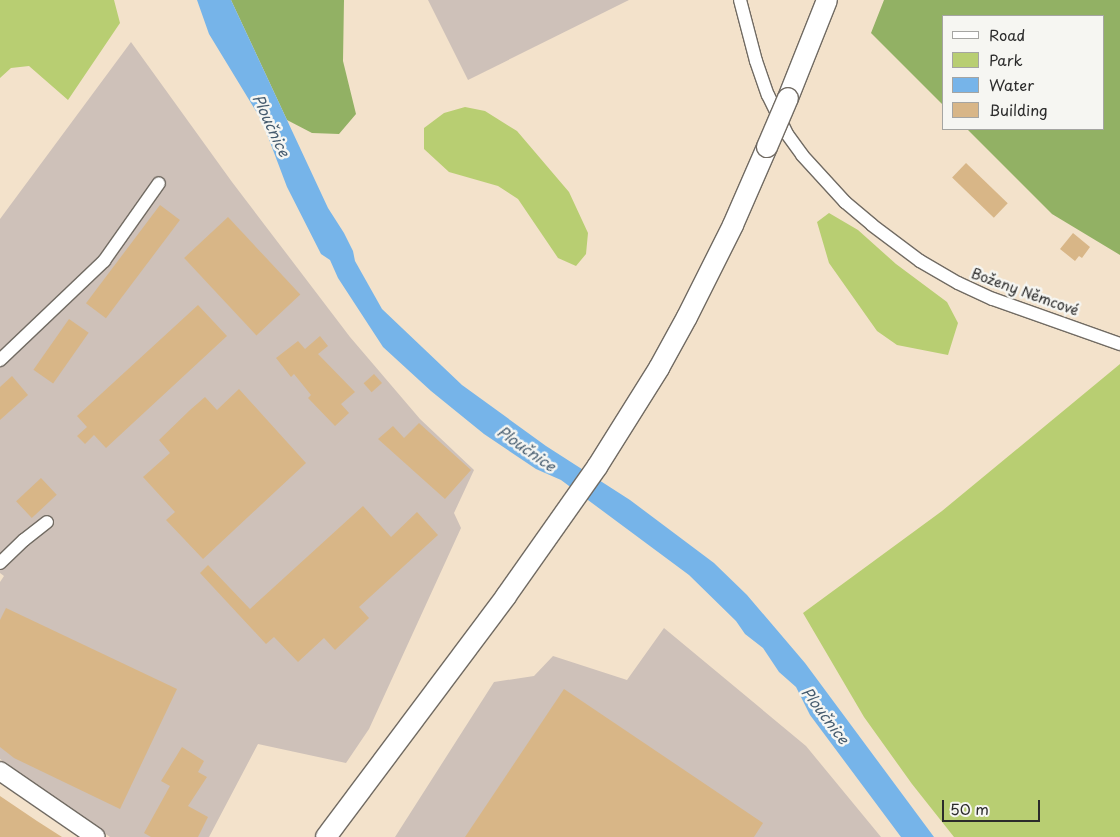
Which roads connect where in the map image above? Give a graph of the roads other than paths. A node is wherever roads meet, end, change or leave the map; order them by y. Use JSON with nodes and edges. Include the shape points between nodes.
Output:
{"nodes":[{"id":1,"x":740,"y":0,"type":"edge"},
{"id":2,"x":827,"y":0,"type":"edge"},
{"id":3,"x":159,"y":183,"type":"dead end"},
{"id":4,"x":1120,"y":344,"type":"edge"},
{"id":5,"x":0,"y":360,"type":"edge"},
{"id":6,"x":47,"y":522,"type":"dead end"},
{"id":7,"x":0,"y":563,"type":"edge"},
{"id":8,"x":0,"y":771,"type":"edge"},
{"id":9,"x":330,"y":832,"type":"edge"},
{"id":10,"x":96,"y":837,"type":"edge"},
{"id":11,"x":320,"y":837,"type":"edge"}],
"edges":[{"from":1,"to":4,"type":"street","name":"Boženy Němcové","via":[[768,96],[787,134],[845,202],[920,261],[958,283],[993,299]]},
{"from":2,"to":9,"type":"main road","bridge":true,"via":[[733,225],[659,368],[597,467],[506,596]]},
{"from":3,"to":5,"type":"street","via":[[104,261]]},
{"from":6,"to":7,"type":"street"},
{"from":8,"to":10,"type":"street"},
{"from":9,"to":11,"type":"main road"}]}
